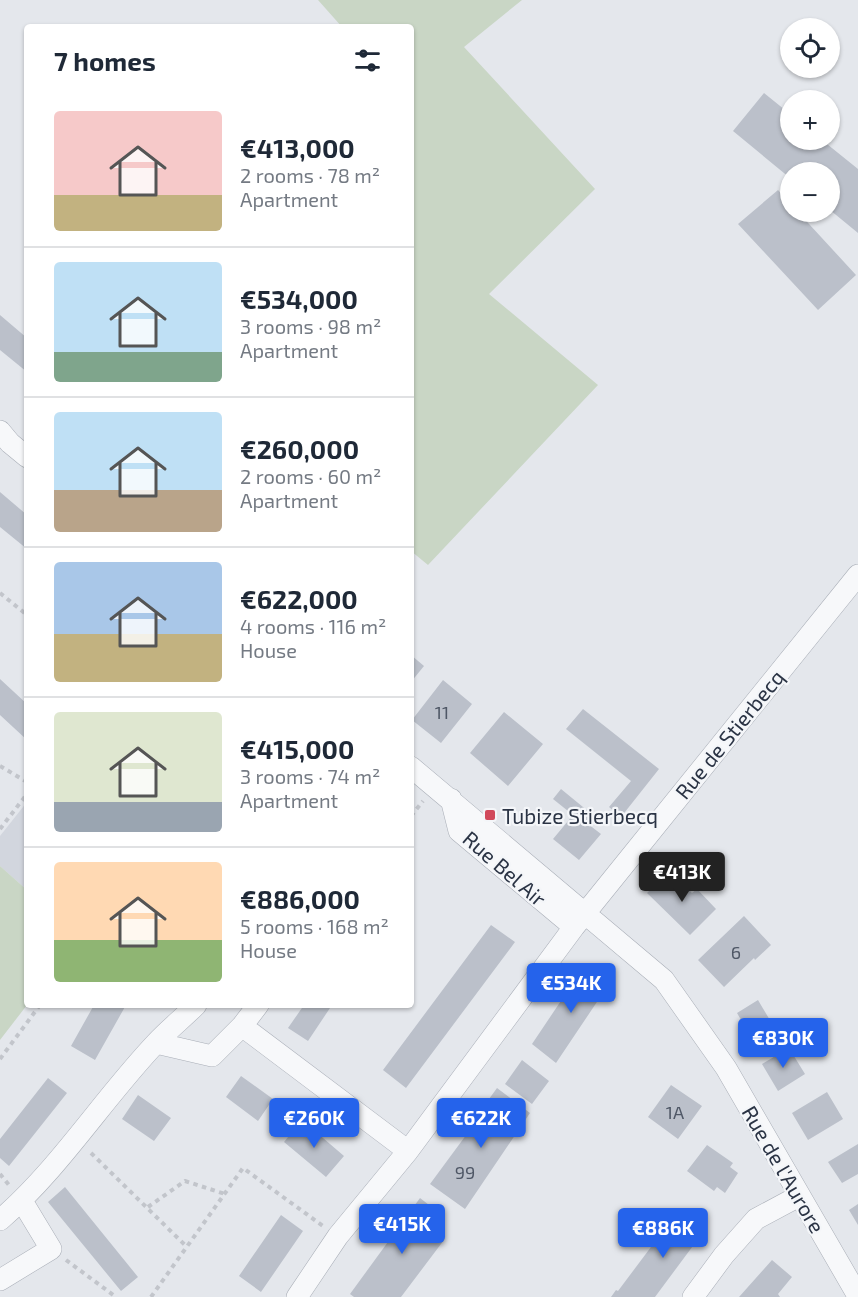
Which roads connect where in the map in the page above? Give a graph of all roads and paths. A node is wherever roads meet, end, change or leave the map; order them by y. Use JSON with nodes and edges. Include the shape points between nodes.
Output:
{"nodes":[{"id":1,"x":0,"y":424,"type":"edge"},
{"id":2,"x":3,"y":439,"type":"edge"},
{"id":3,"x":24,"y":455,"type":"edge"},
{"id":4,"x":858,"y":575,"type":"edge"},
{"id":5,"x":0,"y":593,"type":"edge"},
{"id":6,"x":24,"y":613,"type":"edge"},
{"id":7,"x":0,"y":766,"type":"edge"},
{"id":8,"x":414,"y":769,"type":"edge"},
{"id":9,"x":24,"y":780,"type":"edge"},
{"id":10,"x":24,"y":798,"type":"edge"},
{"id":11,"x":0,"y":829,"type":"edge"},
{"id":12,"x":579,"y":920,"type":"junction"},
{"id":13,"x":38,"y":1008,"type":"edge"},
{"id":14,"x":193,"y":1008,"type":"edge"},
{"id":15,"x":256,"y":1008,"type":"edge"},
{"id":16,"x":242,"y":1026,"type":"junction"},
{"id":17,"x":156,"y":1043,"type":"junction"},
{"id":18,"x":0,"y":1059,"type":"edge"},
{"id":19,"x":77,"y":1139,"type":"junction"},
{"id":20,"x":408,"y":1151,"type":"junction"},
{"id":21,"x":225,"y":1194,"type":"junction"},
{"id":22,"x":799,"y":1196,"type":"junction"},
{"id":23,"x":22,"y":1201,"type":"junction"},
{"id":24,"x":148,"y":1207,"type":"junction"},
{"id":25,"x":0,"y":1220,"type":"edge"},
{"id":26,"x":338,"y":1236,"type":"junction"},
{"id":27,"x":187,"y":1246,"type":"junction"},
{"id":28,"x":51,"y":1249,"type":"junction"},
{"id":29,"x":0,"y":1280,"type":"edge"},
{"id":30,"x":858,"y":1296,"type":"edge"},
{"id":31,"x":116,"y":1297,"type":"edge"},
{"id":32,"x":151,"y":1297,"type":"edge"},
{"id":33,"x":297,"y":1297,"type":"edge"},
{"id":34,"x":693,"y":1297,"type":"edge"}],
"edges":[{"from":1,"to":2,"type":"street"},
{"from":2,"to":3,"type":"street"},
{"from":4,"to":12,"type":"street","name":"Rue de Stierbecq"},
{"from":5,"to":6,"type":"path"},
{"from":7,"to":9,"type":"path"},
{"from":8,"to":12,"type":"street","name":"Rue Bel Air","via":[[451,799]]},
{"from":10,"to":11,"type":"path"},
{"from":12,"to":20,"type":"street","name":"Rue de Stierbecq"},
{"from":12,"to":22,"type":"street","name":"Rue de l'Aurore","via":[[664,980],[726,1068]]},
{"from":13,"to":18,"type":"path"},
{"from":14,"to":17,"type":"street"},
{"from":15,"to":16,"type":"street"},
{"from":16,"to":17,"type":"street","via":[[212,1056]]},
{"from":16,"to":20,"type":"street"},
{"from":17,"to":19,"type":"street"},
{"from":19,"to":23,"type":"street"},
{"from":19,"to":24,"type":"path"},
{"from":20,"to":26,"type":"street","name":"Rue de Stierbecq"},
{"from":21,"to":24,"type":"path","via":[[185,1181]]},
{"from":21,"to":26,"type":"path","via":[[243,1168]]},
{"from":21,"to":27,"type":"path"},
{"from":22,"to":30,"type":"street","name":"Rue de l'Aurore"},
{"from":22,"to":34,"type":"street","via":[[756,1219]]},
{"from":23,"to":25,"type":"street"},
{"from":23,"to":28,"type":"street"},
{"from":24,"to":27,"type":"path"},
{"from":26,"to":33,"type":"street","name":"Rue de Stierbecq"},
{"from":27,"to":32,"type":"path"},
{"from":28,"to":29,"type":"street"},
{"from":28,"to":31,"type":"path"}]}
